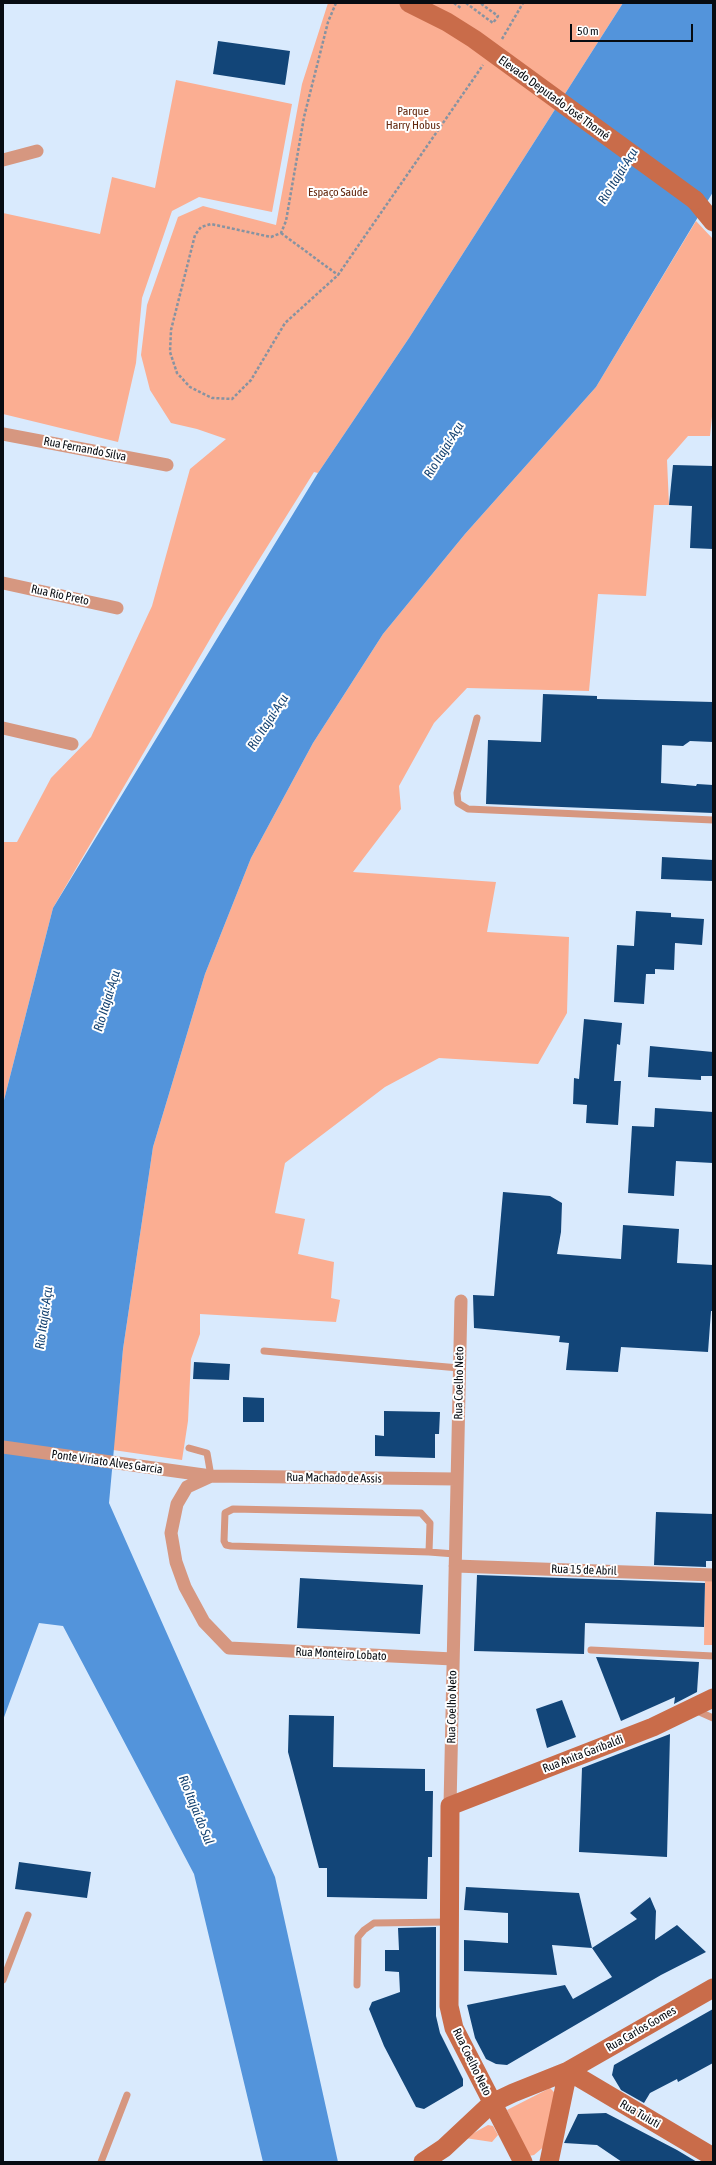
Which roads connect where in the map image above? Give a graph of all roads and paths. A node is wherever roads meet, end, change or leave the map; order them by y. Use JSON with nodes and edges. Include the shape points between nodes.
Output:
{"nodes":[{"id":1,"x":336,"y":3,"type":"edge"},
{"id":2,"x":409,"y":3,"type":"edge"},
{"id":3,"x":466,"y":3,"type":"edge"},
{"id":4,"x":480,"y":3,"type":"edge"},
{"id":5,"x":523,"y":3,"type":"edge"},
{"id":6,"x":498,"y":44,"type":"dead end"},
{"id":7,"x":485,"y":63,"type":"dead end"},
{"id":8,"x":37,"y":151,"type":"dead end"},
{"id":9,"x":3,"y":160,"type":"edge"},
{"id":10,"x":695,"y":200,"type":"junction"},
{"id":11,"x":713,"y":209,"type":"edge"},
{"id":12,"x":713,"y":222,"type":"edge"},
{"id":13,"x":281,"y":233,"type":"junction"},
{"id":14,"x":338,"y":275,"type":"junction"},
{"id":15,"x":3,"y":434,"type":"edge"},
{"id":16,"x":167,"y":465,"type":"dead end"},
{"id":17,"x":3,"y":583,"type":"edge"},
{"id":18,"x":117,"y":608,"type":"dead end"},
{"id":19,"x":477,"y":718,"type":"dead end"},
{"id":20,"x":3,"y":728,"type":"edge"},
{"id":21,"x":72,"y":744,"type":"dead end"},
{"id":22,"x":713,"y":820,"type":"edge"},
{"id":23,"x":461,"y":1301,"type":"dead end"},
{"id":24,"x":264,"y":1352,"type":"dead end"},
{"id":25,"x":459,"y":1368,"type":"junction"},
{"id":26,"x":3,"y":1447,"type":"edge"},
{"id":27,"x":189,"y":1448,"type":"dead end"},
{"id":28,"x":211,"y":1476,"type":"junction"},
{"id":29,"x":456,"y":1479,"type":"junction"},
{"id":30,"x":429,"y":1552,"type":"junction"},
{"id":31,"x":455,"y":1560,"type":"junction"},
{"id":32,"x":713,"y":1575,"type":"edge"},
{"id":33,"x":591,"y":1650,"type":"dead end"},
{"id":34,"x":713,"y":1656,"type":"edge"},
{"id":35,"x":453,"y":1659,"type":"junction"},
{"id":36,"x":713,"y":1698,"type":"edge"},
{"id":37,"x":692,"y":1709,"type":"junction"},
{"id":38,"x":713,"y":1718,"type":"edge"},
{"id":39,"x":450,"y":1806,"type":"junction"},
{"id":40,"x":28,"y":1915,"type":"dead end"},
{"id":41,"x":448,"y":1922,"type":"junction"},
{"id":42,"x":3,"y":1980,"type":"edge"},
{"id":43,"x":357,"y":1985,"type":"dead end"},
{"id":44,"x":713,"y":1988,"type":"edge"},
{"id":45,"x":568,"y":2071,"type":"junction"},
{"id":46,"x":127,"y":2095,"type":"dead end"},
{"id":47,"x":492,"y":2104,"type":"junction"},
{"id":48,"x":713,"y":2157,"type":"edge"},
{"id":49,"x":101,"y":2162,"type":"edge"},
{"id":50,"x":423,"y":2162,"type":"edge"},
{"id":51,"x":523,"y":2162,"type":"edge"},
{"id":52,"x":549,"y":2162,"type":"edge"}],
"edges":[{"from":1,"to":13,"type":"path","via":[[328,22],[304,117],[286,221]]},
{"from":2,"to":10,"type":"street","name":"Elevado Deputado José Thomé","bridge":true,"via":[[474,39]]},
{"from":3,"to":4,"type":"path","via":[[493,23],[498,16]]},
{"from":5,"to":6,"type":"path"},
{"from":7,"to":14,"type":"path"},
{"from":8,"to":9,"type":"street"},
{"from":10,"to":11,"type":"street","name":"Elevado Deputado José Thomé"},
{"from":10,"to":12,"type":"street","name":"Elevado Deputado José Thomé"},
{"from":13,"to":14,"type":"path"},
{"from":13,"to":14,"type":"path","via":[[271,237],[211,224],[201,227],[195,235],[171,330],[170,352],[177,373],[190,387],[212,398],[232,399],[251,380],[285,323]]},
{"from":15,"to":16,"type":"street","name":"Rua Fernando Silva"},
{"from":17,"to":18,"type":"street","name":"Rua Rio Preto"},
{"from":19,"to":22,"type":"lane","via":[[456,793],[458,803],[468,809]]},
{"from":20,"to":21,"type":"street"},
{"from":23,"to":25,"type":"street","name":"Rua Coelho Neto"},
{"from":24,"to":25,"type":"lane"},
{"from":25,"to":29,"type":"street","name":"Rua Coelho Neto"},
{"from":26,"to":28,"type":"street","name":"Ponte Viriato Alves Garcia"},
{"from":27,"to":28,"type":"lane","via":[[207,1453]]},
{"from":28,"to":29,"type":"street","name":"Rua Machado de Assis"},
{"from":28,"to":35,"type":"street","name":"Rua Monteiro Lobato","via":[[187,1487],[177,1504],[171,1533],[176,1562],[185,1587],[204,1622],[229,1648]]},
{"from":29,"to":31,"type":"street","name":"Rua Coelho Neto"},
{"from":30,"to":30,"type":"lane","via":[[430,1523],[421,1513],[233,1509],[225,1513],[224,1541],[226,1545],[231,1546]]},
{"from":30,"to":31,"type":"lane"},
{"from":31,"to":32,"type":"street","name":"Rua 15 de Abril"},
{"from":31,"to":35,"type":"street","name":"Rua Coelho Neto"},
{"from":33,"to":34,"type":"lane"},
{"from":35,"to":39,"type":"street","name":"Rua Coelho Neto"},
{"from":36,"to":37,"type":"street","name":"Rua Anita Garibaldi"},
{"from":37,"to":38,"type":"lane"},
{"from":37,"to":39,"type":"street","name":"Rua Anita Garibaldi","via":[[653,1727]]},
{"from":39,"to":41,"type":"street","name":"Rua Coelho Neto"},
{"from":40,"to":42,"type":"lane"},
{"from":41,"to":43,"type":"lane","via":[[374,1923],[358,1937]]},
{"from":41,"to":47,"type":"street","name":"Rua Coelho Neto","via":[[449,2006],[452,2020]]},
{"from":44,"to":45,"type":"street","name":"Rua Carlos Gomes"},
{"from":45,"to":47,"type":"street","name":"Rua Carlos Gomes"},
{"from":45,"to":48,"type":"street","name":"Rua Tuiuti"},
{"from":45,"to":52,"type":"street"},
{"from":46,"to":49,"type":"lane"},
{"from":47,"to":50,"type":"street","name":"Rua Carlos Gomes","via":[[444,2148]]},
{"from":47,"to":51,"type":"street","name":"Rua Coelho Neto"}]}
